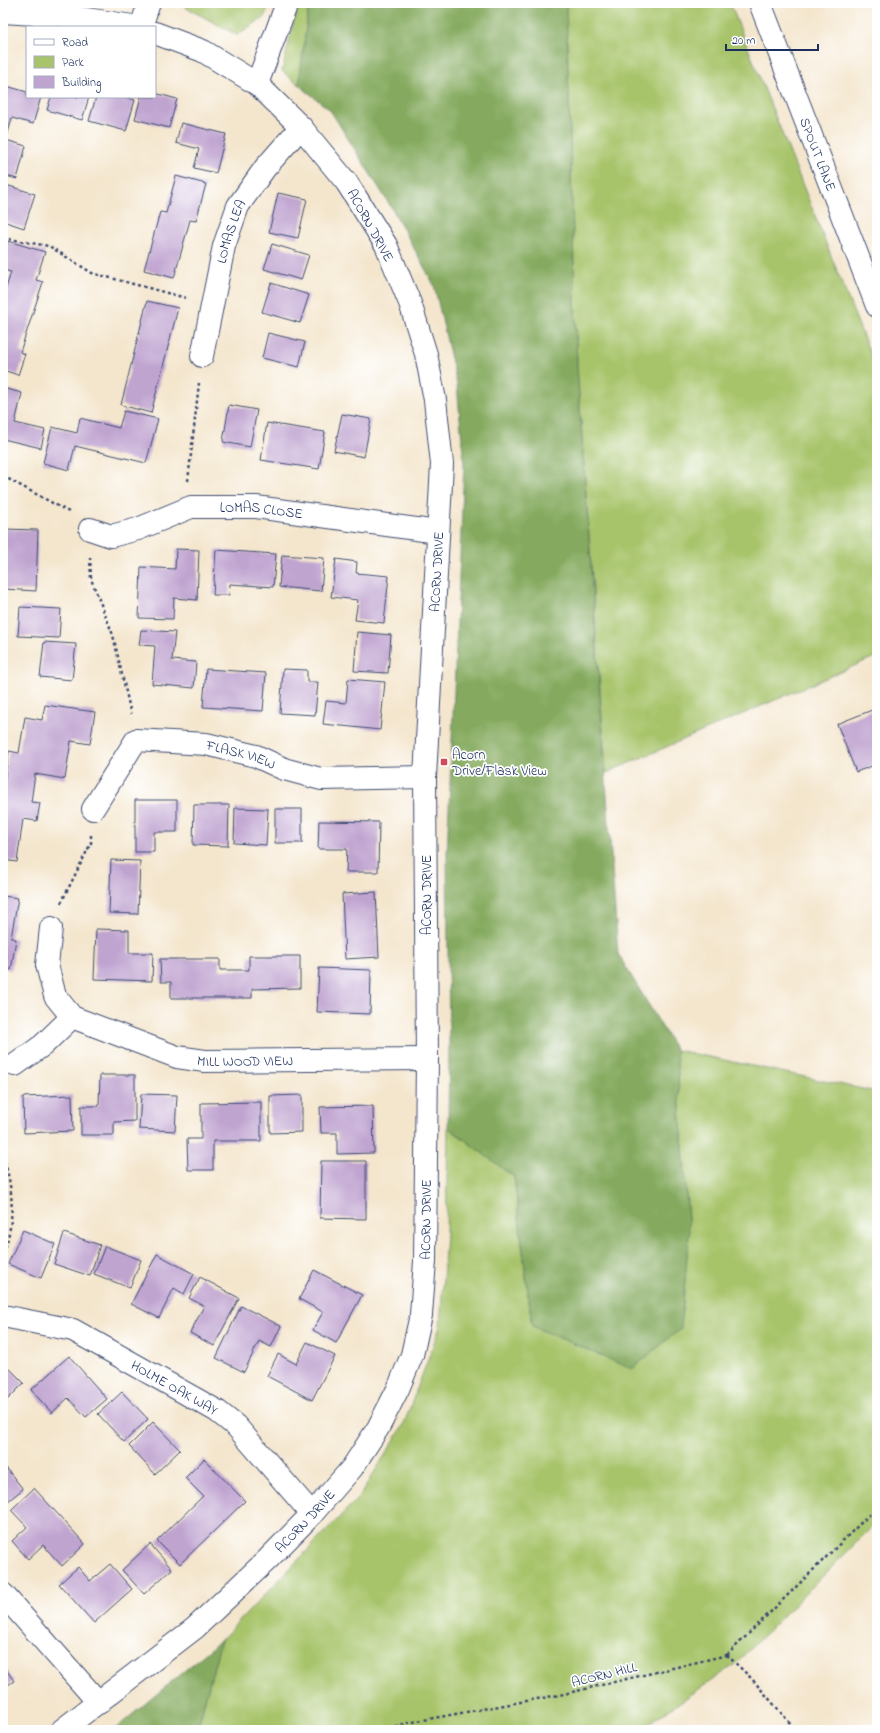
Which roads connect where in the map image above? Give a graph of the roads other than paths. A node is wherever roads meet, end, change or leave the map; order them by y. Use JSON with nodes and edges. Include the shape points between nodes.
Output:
{"nodes":[{"id":1,"x":149,"y":3,"type":"edge"},
{"id":2,"x":287,"y":3,"type":"edge"},
{"id":3,"x":760,"y":3,"type":"edge"},
{"id":4,"x":3,"y":12,"type":"edge"},
{"id":5,"x":133,"y":26,"type":"edge"},
{"id":6,"x":140,"y":26,"type":"edge"},
{"id":7,"x":156,"y":33,"type":"edge"},
{"id":8,"x":257,"y":84,"type":"junction"},
{"id":9,"x":301,"y":127,"type":"junction"},
{"id":10,"x":877,"y":306,"type":"edge"},
{"id":11,"x":202,"y":356,"type":"road end"},
{"id":12,"x":90,"y":529,"type":"road end"},
{"id":13,"x":438,"y":532,"type":"junction"},
{"id":14,"x":425,"y":777,"type":"junction"},
{"id":15,"x":93,"y":809,"type":"road end"},
{"id":16,"x":51,"y":928,"type":"road end"},
{"id":17,"x":72,"y":1017,"type":"junction"},
{"id":18,"x":427,"y":1059,"type":"junction"},
{"id":19,"x":16,"y":1065,"type":"dead end"},
{"id":20,"x":3,"y":1316,"type":"edge"},
{"id":21,"x":312,"y":1514,"type":"junction"},
{"id":22,"x":3,"y":1594,"type":"edge"},
{"id":23,"x":99,"y":1703,"type":"junction"},
{"id":24,"x":62,"y":1730,"type":"edge"}],
"edges":[{"from":1,"to":6,"type":"street"},
{"from":2,"to":8,"type":"street"},
{"from":3,"to":10,"type":"street","name":"SPOUT LANE"},
{"from":4,"to":5,"type":"street","via":[[66,16]]},
{"from":7,"to":8,"type":"street","name":"ACORN DRIVE","via":[[203,51]]},
{"from":8,"to":9,"type":"street","name":"ACORN DRIVE"},
{"from":9,"to":11,"type":"street","name":"LOMAS LEA","via":[[238,206],[224,246]]},
{"from":9,"to":13,"type":"street","name":"ACORN DRIVE","via":[[348,183],[386,245],[410,303],[426,354],[435,400],[442,464]]},
{"from":12,"to":13,"type":"street","name":"LOMAS CLOSE","via":[[111,536],[138,529],[191,507],[256,507]]},
{"from":13,"to":14,"type":"street","name":"ACORN DRIVE"},
{"from":14,"to":15,"type":"street","name":"FLASK VIEW","via":[[320,779],[284,769],[256,756],[206,744],[136,740]]},
{"from":14,"to":18,"type":"street","name":"ACORN DRIVE"},
{"from":16,"to":17,"type":"street","via":[[47,964],[55,996]]},
{"from":17,"to":18,"type":"street","name":"MILL WOOD VIEW","via":[[177,1057],[205,1061]]},
{"from":17,"to":19,"type":"street","via":[[43,1045]]},
{"from":18,"to":21,"type":"street","name":"ACORN DRIVE","via":[[425,1261],[421,1315],[412,1355],[378,1428],[352,1468]]},
{"from":20,"to":21,"type":"street","name":"HOLME OAK WAY","via":[[73,1330],[218,1411],[236,1426]]},
{"from":21,"to":23,"type":"street","name":"ACORN DRIVE","via":[[195,1628]]},
{"from":22,"to":23,"type":"street"},
{"from":23,"to":24,"type":"street","name":"ACORN DRIVE"}]}
